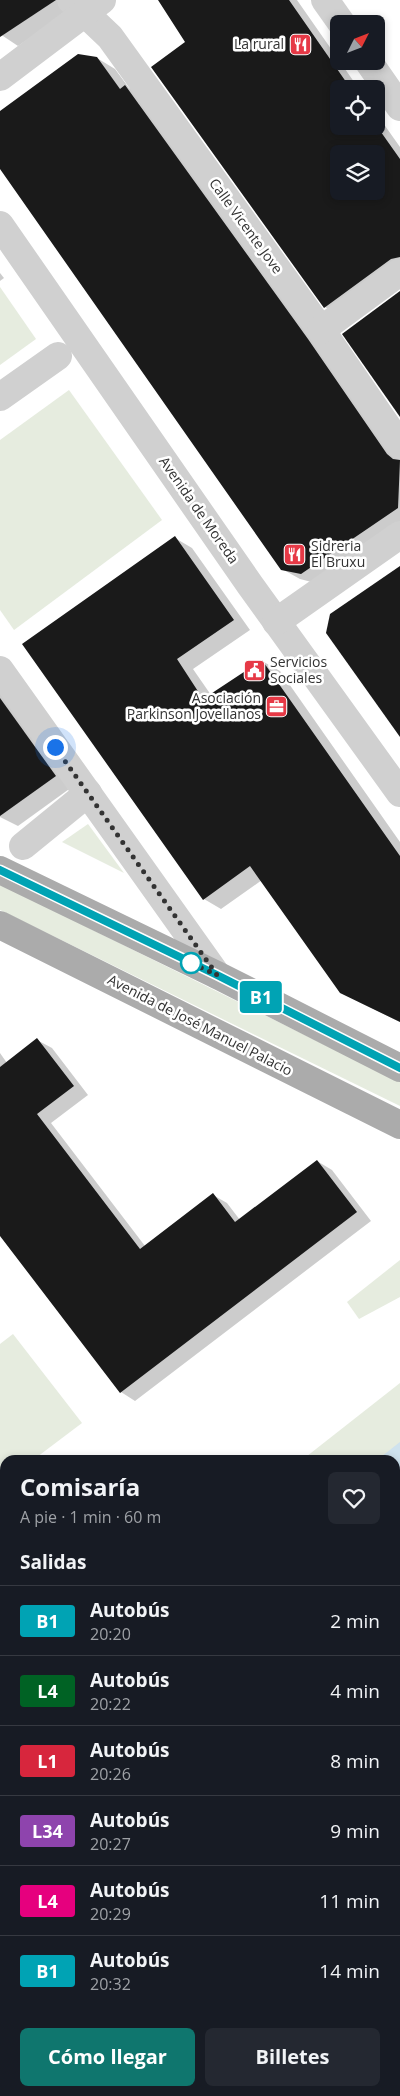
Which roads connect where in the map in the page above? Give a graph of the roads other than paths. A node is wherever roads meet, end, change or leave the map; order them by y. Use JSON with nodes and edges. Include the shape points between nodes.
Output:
{"nodes":[{"id":1,"x":325,"y":0,"type":"edge"},
{"id":2,"x":86,"y":4,"type":"edge"},
{"id":3,"x":336,"y":15,"type":"edge"},
{"id":4,"x":374,"y":70,"type":"edge"},
{"id":5,"x":0,"y":77,"type":"edge"},
{"id":6,"x":400,"y":106,"type":"edge"},
{"id":7,"x":0,"y":225,"type":"edge"},
{"id":8,"x":400,"y":272,"type":"edge"},
{"id":9,"x":321,"y":330,"type":"junction"},
{"id":10,"x":58,"y":356,"type":"dead end"},
{"id":11,"x":0,"y":397,"type":"edge"},
{"id":12,"x":400,"y":444,"type":"edge"},
{"id":13,"x":400,"y":535,"type":"edge"},
{"id":14,"x":276,"y":622,"type":"junction"},
{"id":15,"x":0,"y":670,"type":"edge"},
{"id":16,"x":400,"y":793,"type":"edge"},
{"id":17,"x":88,"y":794,"type":"junction"},
{"id":18,"x":23,"y":846,"type":"dead end"},
{"id":19,"x":0,"y":870,"type":"edge"},
{"id":20,"x":0,"y":925,"type":"edge"},
{"id":21,"x":217,"y":975,"type":"junction"},
{"id":22,"x":400,"y":1068,"type":"edge"},
{"id":23,"x":400,"y":1124,"type":"edge"}],
"edges":[{"from":1,"to":3,"type":"street"},
{"from":2,"to":5,"type":"street"},
{"from":2,"to":9,"type":"street","name":"Calle Vicente Jove"},
{"from":4,"to":6,"type":"street"},
{"from":7,"to":14,"type":"street","name":"Avenida de Moreda"},
{"from":8,"to":9,"type":"street"},
{"from":9,"to":12,"type":"street","name":"Calle Vicente Jove"},
{"from":10,"to":11,"type":"street"},
{"from":13,"to":14,"type":"street"},
{"from":14,"to":16,"type":"street","name":"Avenida de Moreda"},
{"from":15,"to":17,"type":"street"},
{"from":17,"to":18,"type":"street"},
{"from":17,"to":21,"type":"street"},
{"from":19,"to":21,"type":"main road"},
{"from":20,"to":23,"type":"main road","name":"Avenida de José Manuel Palacio"},
{"from":21,"to":22,"type":"main road"}]}
